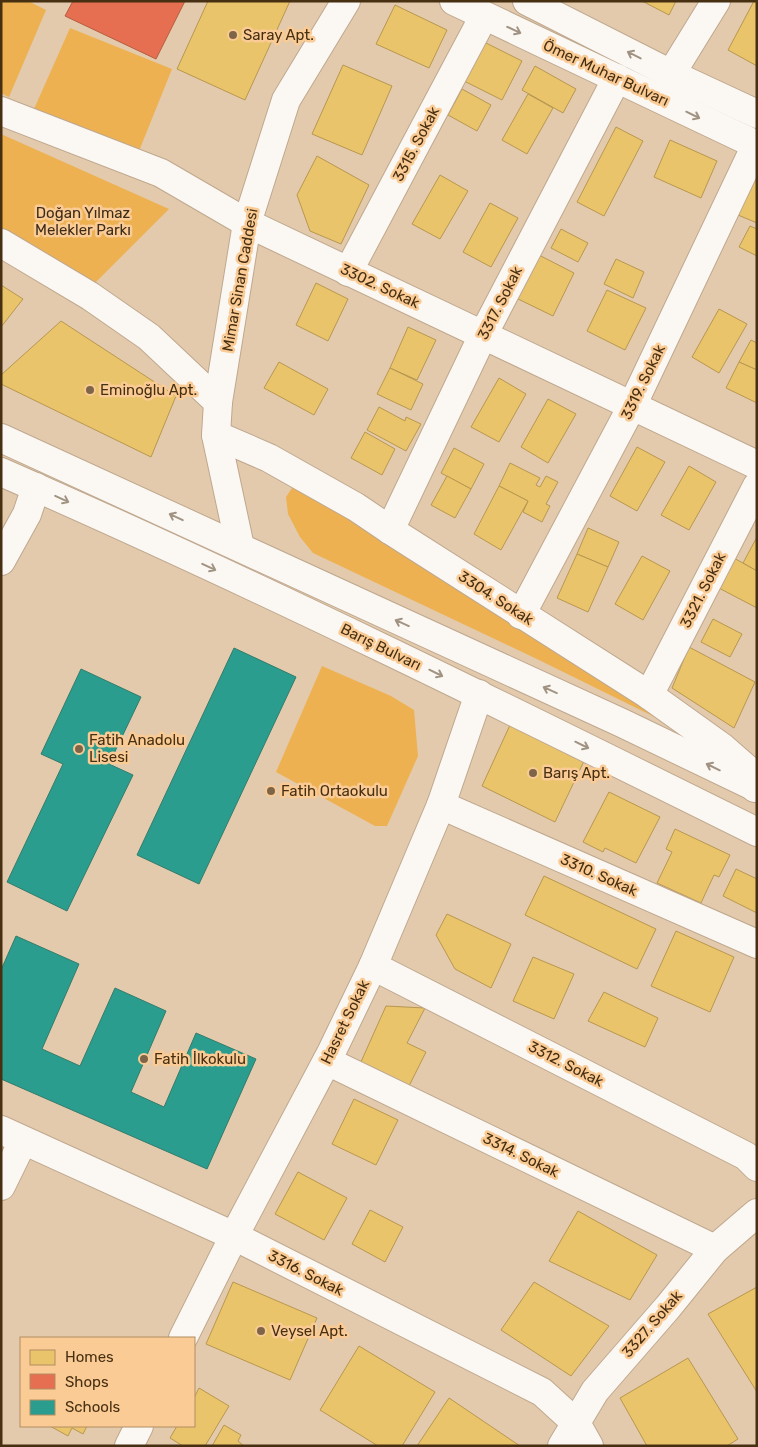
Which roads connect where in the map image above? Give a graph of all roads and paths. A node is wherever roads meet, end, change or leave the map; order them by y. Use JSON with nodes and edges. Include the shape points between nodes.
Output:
{"nodes":[{"id":1,"x":346,"y":1,"type":"edge"},
{"id":2,"x":454,"y":1,"type":"edge"},
{"id":3,"x":527,"y":1,"type":"edge"},
{"id":4,"x":716,"y":1,"type":"edge"},
{"id":5,"x":484,"y":16,"type":"junction"},
{"id":6,"x":671,"y":74,"type":"junction"},
{"id":7,"x":617,"y":78,"type":"junction"},
{"id":8,"x":1,"y":111,"type":"edge"},
{"id":9,"x":757,"y":114,"type":"edge"},
{"id":10,"x":756,"y":145,"type":"edge"},
{"id":11,"x":247,"y":223,"type":"junction"},
{"id":12,"x":1,"y":243,"type":"edge"},
{"id":13,"x":348,"y":272,"type":"junction"},
{"id":14,"x":483,"y":334,"type":"junction"},
{"id":15,"x":218,"y":402,"type":"junction"},
{"id":16,"x":632,"y":406,"type":"junction"},
{"id":17,"x":216,"y":435,"type":"junction"},
{"id":18,"x":1,"y":438,"type":"edge"},
{"id":19,"x":757,"y":465,"type":"edge"},
{"id":20,"x":1,"y":472,"type":"edge"},
{"id":21,"x":757,"y":486,"type":"edge"},
{"id":22,"x":36,"y":487,"type":"junction"},
{"id":23,"x":390,"y":530,"type":"junction"},
{"id":24,"x":240,"y":547,"type":"junction"},
{"id":25,"x":1,"y":561,"type":"edge"},
{"id":26,"x":521,"y":615,"type":"junction"},
{"id":27,"x":480,"y":694,"type":"junction"},
{"id":28,"x":649,"y":695,"type":"junction"},
{"id":29,"x":756,"y":788,"type":"edge"},
{"id":30,"x":441,"y":806,"type":"junction"},
{"id":31,"x":757,"y":832,"type":"edge"},
{"id":32,"x":757,"y":944,"type":"edge"},
{"id":33,"x":373,"y":966,"type":"junction"},
{"id":34,"x":327,"y":1061,"type":"junction"},
{"id":35,"x":12,"y":1136,"type":"edge"},
{"id":36,"x":757,"y":1167,"type":"edge"},
{"id":37,"x":1,"y":1186,"type":"edge"},
{"id":38,"x":757,"y":1213,"type":"edge"},
{"id":39,"x":234,"y":1236,"type":"junction"},
{"id":40,"x":715,"y":1249,"type":"junction"},
{"id":41,"x":184,"y":1337,"type":"edge"},
{"id":42,"x":138,"y":1427,"type":"edge"},
{"id":43,"x":576,"y":1438,"type":"edge"},
{"id":44,"x":129,"y":1446,"type":"edge"}],
"edges":[{"from":1,"to":11,"type":"street","name":"Mimar Sinan Caddesi","via":[[286,100]]},
{"from":2,"to":5,"type":"street","name":"Ömer Muhar Bulvarı"},
{"from":6,"to":3,"type":"street","name":"Ömer Muhar Bulvarı","one_way":true},
{"from":4,"to":6,"type":"street"},
{"from":5,"to":7,"type":"street","name":"Ömer Muhar Bulvarı","one_way":true},
{"from":5,"to":13,"type":"street","name":"3315. Sokak"},
{"from":6,"to":9,"type":"street","name":"Ömer Muhar Bulvarı"},
{"from":7,"to":10,"type":"street","name":"Ömer Muhar Bulvarı","one_way":true},
{"from":7,"to":14,"type":"street","name":"3317. Sokak"},
{"from":8,"to":11,"type":"street","name":"3302. Sokak","via":[[161,173]]},
{"from":10,"to":16,"type":"street","name":"3319. Sokak"},
{"from":11,"to":13,"type":"street","name":"3302. Sokak"},
{"from":11,"to":15,"type":"street","name":"Mimar Sinan Caddesi"},
{"from":12,"to":15,"type":"street","via":[[149,336]]},
{"from":13,"to":14,"type":"street","name":"3302. Sokak"},
{"from":14,"to":16,"type":"street","name":"3302. Sokak"},
{"from":14,"to":23,"type":"street","name":"3317. Sokak"},
{"from":15,"to":17,"type":"street","name":"Mimar Sinan Caddesi"},
{"from":16,"to":19,"type":"street","name":"3302. Sokak"},
{"from":16,"to":26,"type":"street","name":"3319. Sokak"},
{"from":17,"to":23,"type":"street","name":"3304. Sokak","via":[[269,458],[356,506]]},
{"from":17,"to":24,"type":"street","name":"Mimar Sinan Caddesi"},
{"from":24,"to":18,"type":"street","name":"Barış Bulvarı","one_way":true},
{"from":20,"to":22,"type":"street","name":"Barış Bulvarı"},
{"from":21,"to":28,"type":"street","name":"3321. Sokak"},
{"from":22,"to":25,"type":"street","via":[[27,514]]},
{"from":22,"to":27,"type":"street","name":"Barış Bulvarı","one_way":true},
{"from":23,"to":26,"type":"street","name":"3304. Sokak"},
{"from":29,"to":24,"type":"street","name":"Barış Bulvarı","one_way":true},
{"from":26,"to":28,"type":"street","name":"3304. Sokak"},
{"from":27,"to":30,"type":"street","name":"Hasret Sokak"},
{"from":27,"to":31,"type":"street","name":"Barış Bulvarı","one_way":true},
{"from":28,"to":29,"type":"street","name":"3304. Sokak","via":[[724,748],[747,769]]},
{"from":30,"to":32,"type":"street","name":"3310. Sokak"},
{"from":30,"to":33,"type":"street","name":"Hasret Sokak"},
{"from":33,"to":34,"type":"street","name":"Hasret Sokak"},
{"from":33,"to":36,"type":"street","name":"3312. Sokak","via":[[746,1156]]},
{"from":34,"to":39,"type":"street","name":"Hasret Sokak"},
{"from":34,"to":40,"type":"street","name":"3314. Sokak"},
{"from":35,"to":37,"type":"street"},
{"from":35,"to":39,"type":"street","name":"3316. Sokak"},
{"from":38,"to":40,"type":"street","name":"3327. Sokak"},
{"from":39,"to":41,"type":"street","name":"Hasret Sokak"},
{"from":39,"to":43,"type":"street","name":"3316. Sokak","via":[[542,1392]]},
{"from":40,"to":43,"type":"street","name":"3327. Sokak","via":[[595,1391]]},
{"from":42,"to":44,"type":"street"}]}
